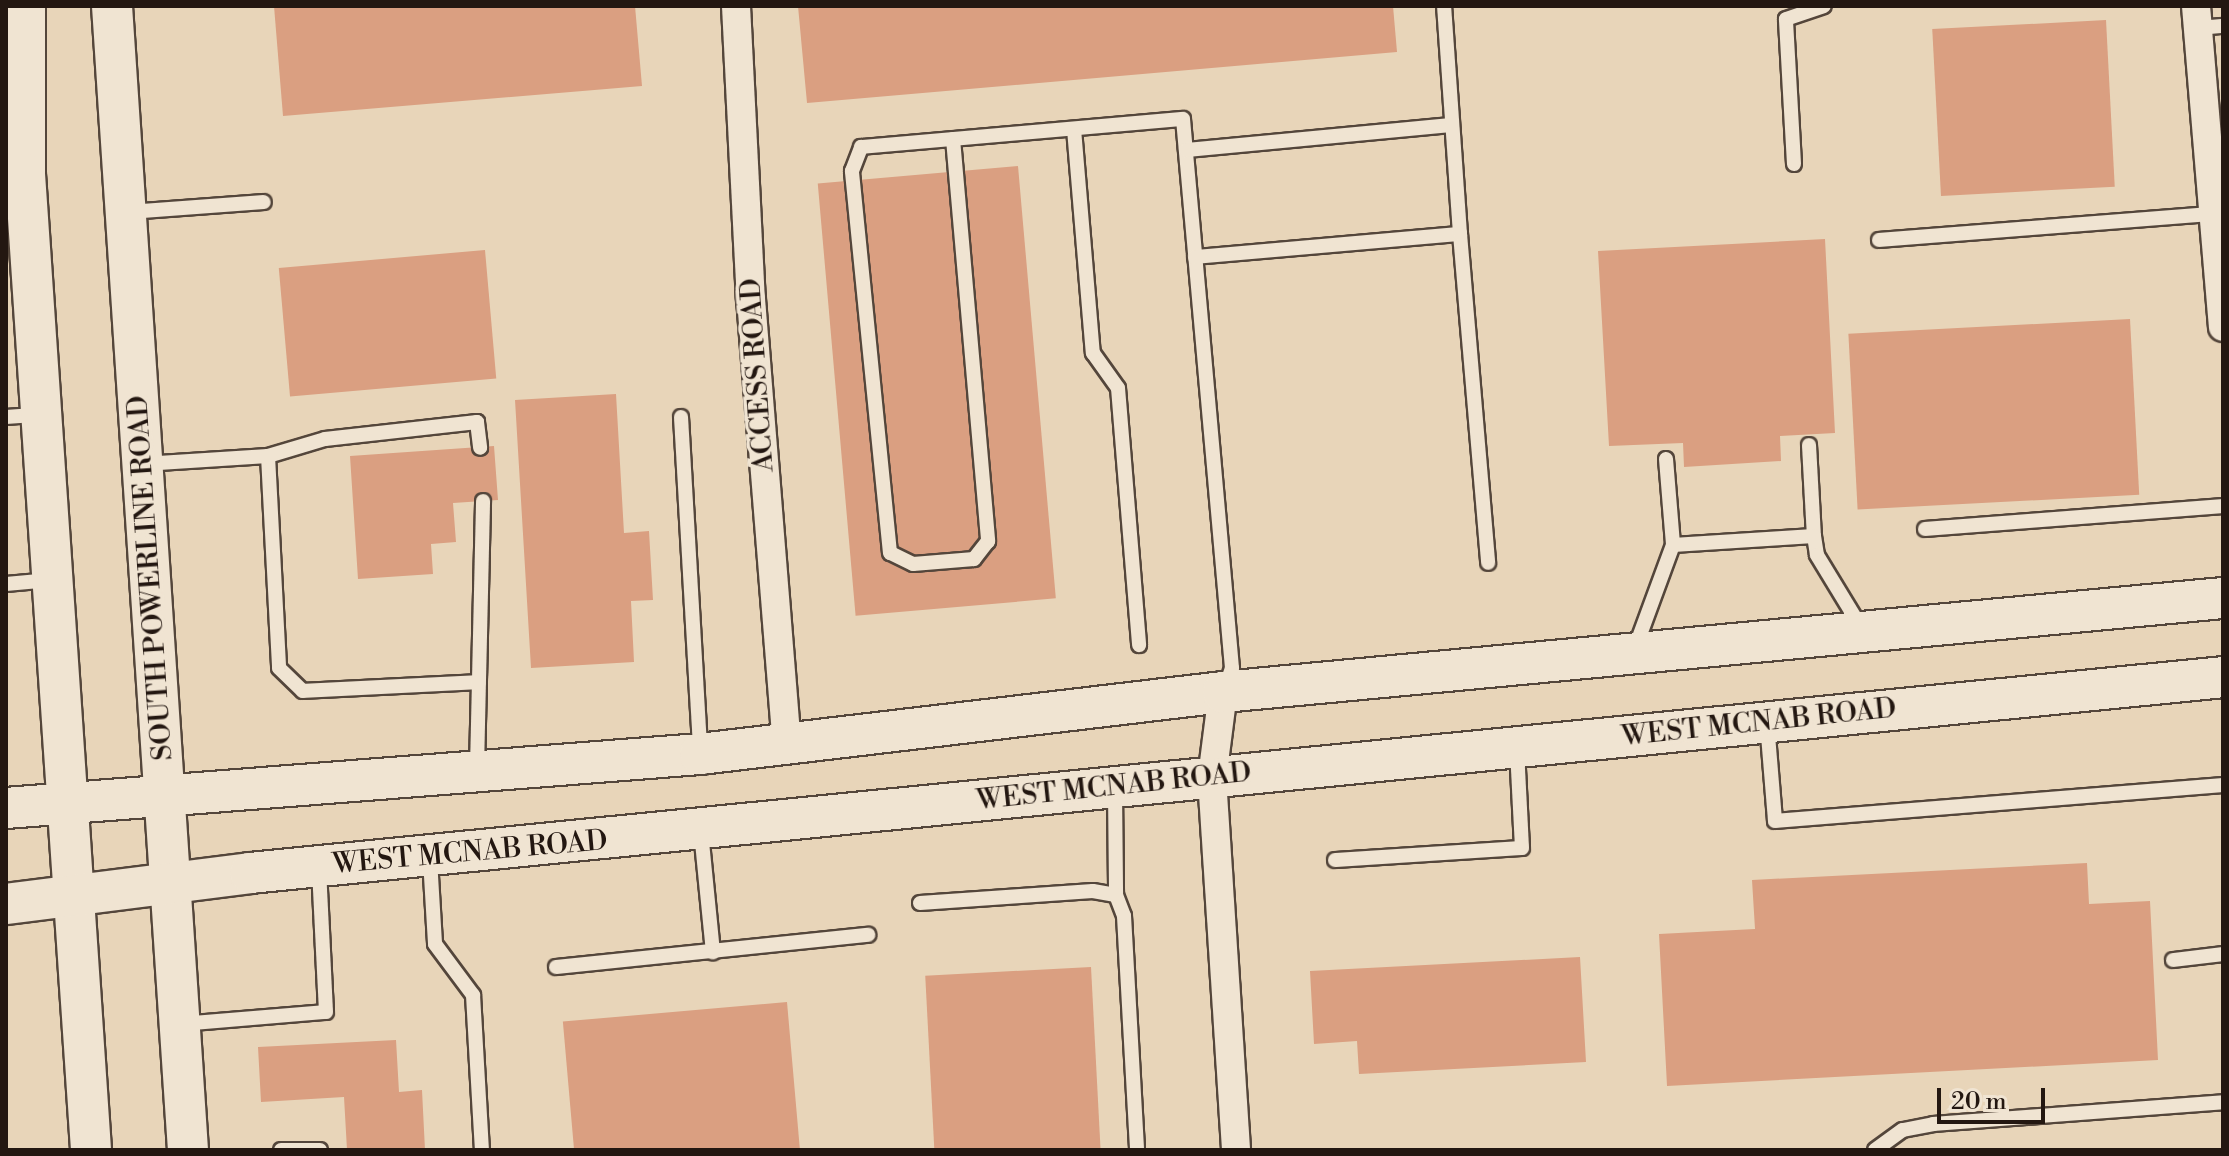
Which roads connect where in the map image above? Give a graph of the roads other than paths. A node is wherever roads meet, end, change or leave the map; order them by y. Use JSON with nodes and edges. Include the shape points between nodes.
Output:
{"nodes":[{"id":1,"x":25,"y":6,"type":"edge"},
{"id":2,"x":112,"y":6,"type":"edge"},
{"id":3,"x":736,"y":6,"type":"edge"},
{"id":4,"x":1444,"y":6,"type":"edge"},
{"id":5,"x":1824,"y":6,"type":"edge"},
{"id":6,"x":2206,"y":20,"type":"edge"},
{"id":7,"x":2214,"y":122,"type":"edge"},
{"id":8,"x":1452,"y":125,"type":"junction"},
{"id":9,"x":1074,"y":129,"type":"junction"},
{"id":10,"x":953,"y":139,"type":"junction"},
{"id":11,"x":1186,"y":150,"type":"junction"},
{"id":12,"x":1794,"y":164,"type":"dead end"},
{"id":13,"x":264,"y":202,"type":"dead end"},
{"id":14,"x":125,"y":212,"type":"junction"},
{"id":15,"x":2213,"y":214,"type":"junction"},
{"id":16,"x":1460,"y":234,"type":"junction"},
{"id":17,"x":1879,"y":240,"type":"dead end"},
{"id":18,"x":1195,"y":257,"type":"junction"},
{"id":19,"x":2223,"y":327,"type":"edge"},
{"id":20,"x":24,"y":416,"type":"edge"},
{"id":21,"x":681,"y":417,"type":"dead end"},
{"id":22,"x":1809,"y":445,"type":"dead end"},
{"id":23,"x":480,"y":448,"type":"dead end"},
{"id":24,"x":268,"y":456,"type":"junction"},
{"id":25,"x":1666,"y":459,"type":"dead end"},
{"id":26,"x":143,"y":464,"type":"junction"},
{"id":27,"x":483,"y":501,"type":"dead end"},
{"id":28,"x":2223,"y":506,"type":"edge"},
{"id":29,"x":1925,"y":529,"type":"dead end"},
{"id":30,"x":1814,"y":536,"type":"junction"},
{"id":31,"x":1673,"y":545,"type":"junction"},
{"id":32,"x":1488,"y":563,"type":"dead end"},
{"id":33,"x":54,"y":580,"type":"junction"},
{"id":34,"x":6,"y":584,"type":"edge"},
{"id":35,"x":2223,"y":598,"type":"edge"},
{"id":36,"x":1865,"y":632,"type":"junction"},
{"id":37,"x":1139,"y":645,"type":"dead end"},
{"id":38,"x":1633,"y":654,"type":"junction"},
{"id":39,"x":2223,"y":677,"type":"edge"},
{"id":40,"x":479,"y":682,"type":"junction"},
{"id":41,"x":1223,"y":692,"type":"junction"},
{"id":42,"x":1767,"y":722,"type":"junction"},
{"id":43,"x":787,"y":744,"type":"junction"},
{"id":44,"x":1517,"y":747,"type":"junction"},
{"id":45,"x":700,"y":754,"type":"junction"},
{"id":46,"x":477,"y":772,"type":"junction"},
{"id":47,"x":1212,"y":778,"type":"junction"},
{"id":48,"x":2223,"y":785,"type":"edge"},
{"id":49,"x":1115,"y":787,"type":"junction"},
{"id":50,"x":167,"y":796,"type":"junction"},
{"id":51,"x":68,"y":803,"type":"junction"},
{"id":52,"x":6,"y":808,"type":"edge"},
{"id":53,"x":701,"y":832,"type":"junction"},
{"id":54,"x":430,"y":857,"type":"junction"},
{"id":55,"x":1335,"y":860,"type":"dead end"},
{"id":56,"x":319,"y":867,"type":"junction"},
{"id":57,"x":173,"y":883,"type":"junction"},
{"id":58,"x":1116,"y":895,"type":"junction"},
{"id":59,"x":74,"y":896,"type":"junction"},
{"id":60,"x":920,"y":903,"type":"dead end"},
{"id":61,"x":6,"y":904,"type":"edge"},
{"id":62,"x":868,"y":935,"type":"dead end"},
{"id":63,"x":713,"y":952,"type":"junction"},
{"id":64,"x":2223,"y":954,"type":"edge"},
{"id":65,"x":2173,"y":960,"type":"dead end"},
{"id":66,"x":556,"y":967,"type":"dead end"},
{"id":67,"x":181,"y":1024,"type":"junction"},
{"id":68,"x":2223,"y":1102,"type":"edge"},
{"id":69,"x":91,"y":1150,"type":"edge"},
{"id":70,"x":188,"y":1150,"type":"edge"},
{"id":71,"x":281,"y":1150,"type":"edge"},
{"id":72,"x":320,"y":1150,"type":"edge"},
{"id":73,"x":482,"y":1150,"type":"edge"},
{"id":74,"x":1137,"y":1150,"type":"edge"},
{"id":75,"x":1236,"y":1150,"type":"edge"},
{"id":76,"x":1875,"y":1150,"type":"edge"}],
"edges":[{"from":1,"to":20,"type":"main road"},
{"from":2,"to":14,"type":"main road","name":"SOUTH POWERLINE ROAD"},
{"from":3,"to":43,"type":"street","name":"ACCESS ROAD","via":[[751,299]]},
{"from":4,"to":8,"type":"lane"},
{"from":5,"to":12,"type":"lane","via":[[1786,19]]},
{"from":6,"to":7,"type":"street"},
{"from":7,"to":15,"type":"street"},
{"from":8,"to":11,"type":"lane"},
{"from":8,"to":16,"type":"lane"},
{"from":9,"to":10,"type":"lane"},
{"from":9,"to":11,"type":"lane","via":[[1183,119]]},
{"from":9,"to":37,"type":"lane","via":[[1093,353],[1118,388]]},
{"from":10,"to":10,"type":"lane","via":[[861,147],[852,171],[890,553],[913,564],[974,559],[988,541]]},
{"from":11,"to":18,"type":"lane"},
{"from":13,"to":14,"type":"lane"},
{"from":14,"to":26,"type":"main road","name":"SOUTH POWERLINE ROAD"},
{"from":15,"to":17,"type":"lane"},
{"from":15,"to":19,"type":"street"},
{"from":16,"to":18,"type":"lane"},
{"from":16,"to":32,"type":"lane"},
{"from":18,"to":41,"type":"lane","via":[[1232,668]]},
{"from":20,"to":33,"type":"main road"},
{"from":21,"to":45,"type":"lane"},
{"from":22,"to":30,"type":"lane"},
{"from":23,"to":24,"type":"lane","via":[[477,422],[325,439]]},
{"from":24,"to":26,"type":"lane"},
{"from":24,"to":40,"type":"lane","via":[[279,668],[303,691]]},
{"from":25,"to":31,"type":"lane"},
{"from":26,"to":50,"type":"main road","name":"SOUTH POWERLINE ROAD"},
{"from":27,"to":40,"type":"lane"},
{"from":28,"to":29,"type":"lane"},
{"from":30,"to":31,"type":"lane"},
{"from":30,"to":36,"type":"lane","via":[[1817,555]]},
{"from":31,"to":38,"type":"lane"},
{"from":33,"to":34,"type":"lane"},
{"from":33,"to":51,"type":"main road"},
{"from":35,"to":36,"type":"main road"},
{"from":36,"to":38,"type":"main road"},
{"from":38,"to":41,"type":"main road"},
{"from":39,"to":42,"type":"main road","name":"WEST MCNAB ROAD"},
{"from":40,"to":46,"type":"lane"},
{"from":41,"to":43,"type":"main road"},
{"from":41,"to":47,"type":"street"},
{"from":42,"to":44,"type":"main road","name":"WEST MCNAB ROAD"},
{"from":42,"to":48,"type":"lane","via":[[1775,821]]},
{"from":43,"to":45,"type":"main road"},
{"from":44,"to":47,"type":"main road","name":"WEST MCNAB ROAD"},
{"from":44,"to":55,"type":"lane","via":[[1522,848]]},
{"from":45,"to":46,"type":"main road"},
{"from":46,"to":50,"type":"main road"},
{"from":47,"to":49,"type":"main road","name":"WEST MCNAB ROAD"},
{"from":47,"to":75,"type":"street"},
{"from":49,"to":53,"type":"main road","name":"WEST MCNAB ROAD"},
{"from":49,"to":58,"type":"lane"},
{"from":50,"to":51,"type":"main road"},
{"from":50,"to":57,"type":"main road","name":"SOUTH POWERLINE ROAD"},
{"from":51,"to":52,"type":"main road"},
{"from":51,"to":59,"type":"main road"},
{"from":53,"to":54,"type":"main road","name":"WEST MCNAB ROAD"},
{"from":53,"to":63,"type":"lane"},
{"from":54,"to":56,"type":"main road","name":"WEST MCNAB ROAD"},
{"from":54,"to":73,"type":"lane","via":[[435,944],[473,995]]},
{"from":56,"to":57,"type":"main road","name":"WEST MCNAB ROAD"},
{"from":56,"to":67,"type":"lane","via":[[326,1012]]},
{"from":57,"to":59,"type":"main road","name":"WEST MCNAB ROAD"},
{"from":57,"to":67,"type":"main road","name":"SOUTH POWERLINE ROAD"},
{"from":58,"to":60,"type":"lane","via":[[1093,891]]},
{"from":58,"to":74,"type":"lane","via":[[1124,916]]},
{"from":59,"to":61,"type":"main road","name":"WEST MCNAB ROAD"},
{"from":59,"to":69,"type":"main road"},
{"from":62,"to":63,"type":"lane"},
{"from":63,"to":66,"type":"lane"},
{"from":64,"to":65,"type":"lane"},
{"from":67,"to":70,"type":"main road","name":"SOUTH POWERLINE ROAD"},
{"from":68,"to":76,"type":"lane","via":[[1933,1124],[1903,1130]]},
{"from":71,"to":72,"type":"lane"}]}
